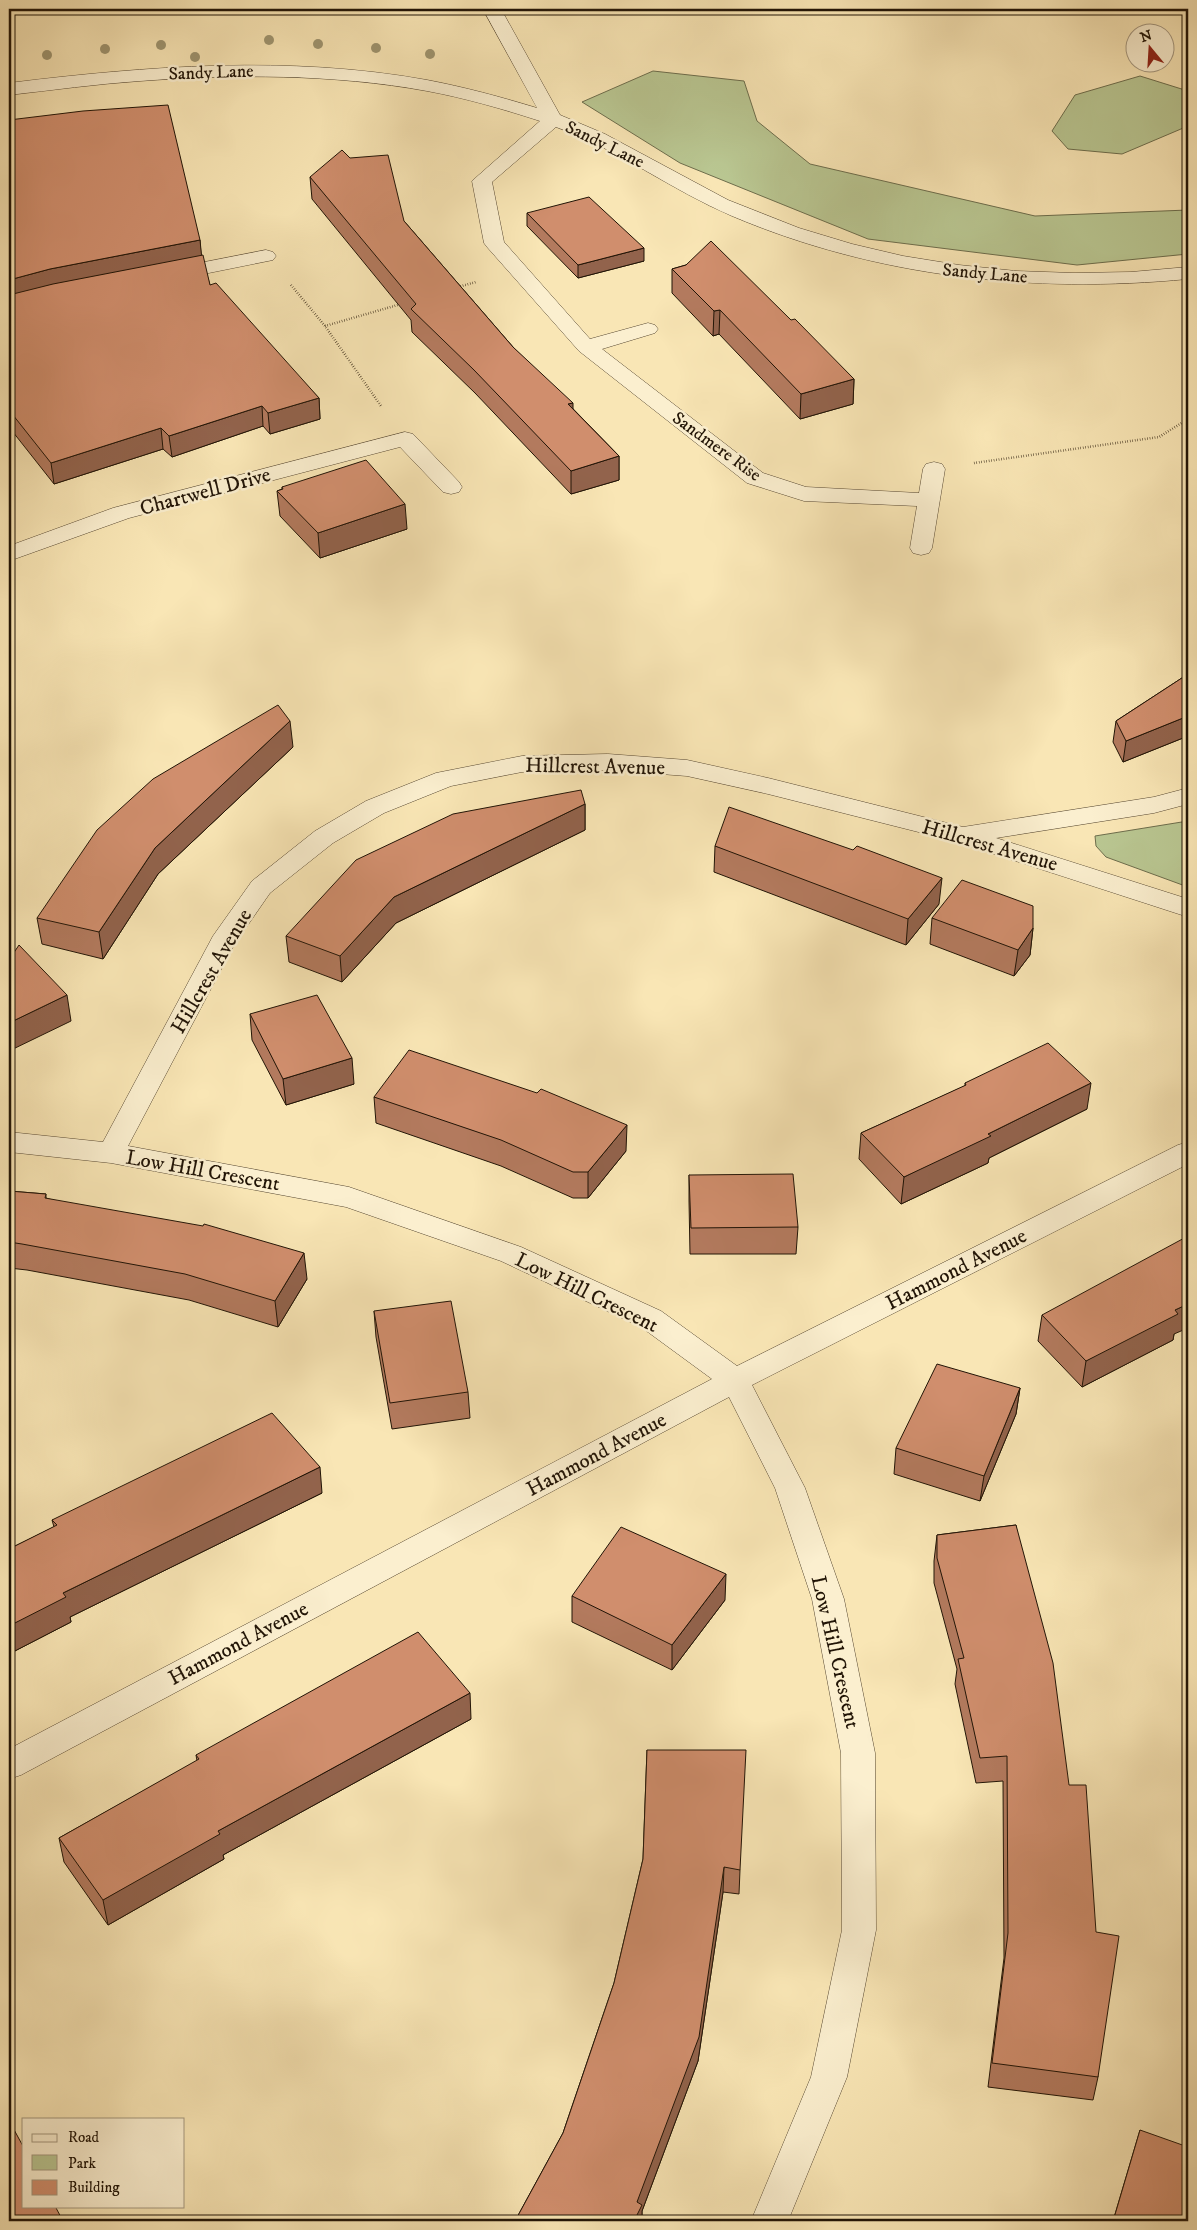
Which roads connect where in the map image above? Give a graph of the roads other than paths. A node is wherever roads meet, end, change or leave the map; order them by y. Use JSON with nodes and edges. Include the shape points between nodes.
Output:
{"nodes":[{"id":1,"x":492,"y":9,"type":"edge"},
{"id":2,"x":9,"y":89,"type":"edge"},
{"id":3,"x":553,"y":120,"type":"junction"},
{"id":4,"x":266,"y":256,"type":"road end"},
{"id":5,"x":1188,"y":273,"type":"edge"},
{"id":6,"x":150,"y":278,"type":"edge"},
{"id":7,"x":648,"y":330,"type":"dead end"},
{"id":8,"x":586,"y":347,"type":"junction"},
{"id":9,"x":934,"y":469,"type":"road end"},
{"id":10,"x":451,"y":487,"type":"dead end"},
{"id":11,"x":929,"y":500,"type":"junction"},
{"id":12,"x":921,"y":548,"type":"dead end"},
{"id":13,"x":9,"y":554,"type":"edge"},
{"id":14,"x":1188,"y":796,"type":"edge"},
{"id":15,"x":962,"y":835,"type":"junction"},
{"id":16,"x":1188,"y":908,"type":"edge"},
{"id":17,"x":9,"y":1142,"type":"edge"},
{"id":18,"x":1188,"y":1152,"type":"edge"},
{"id":19,"x":111,"y":1153,"type":"junction"},
{"id":20,"x":735,"y":1380,"type":"junction"},
{"id":21,"x":9,"y":1765,"type":"edge"},
{"id":22,"x":770,"y":2221,"type":"edge"}],
"edges":[{"from":1,"to":3,"type":"street"},
{"from":2,"to":3,"type":"street","name":"Sandy Lane","via":[[137,75],[275,70],[380,78],[462,92]]},
{"from":3,"to":5,"type":"street","name":"Sandy Lane","via":[[596,137],[737,211],[833,245],[894,261],[961,272],[1055,279],[1152,278]]},
{"from":3,"to":8,"type":"street","name":"Sandmere Rise","via":[[482,181],[494,243]]},
{"from":4,"to":6,"type":"street"},
{"from":7,"to":8,"type":"street"},
{"from":8,"to":11,"type":"street","name":"Sandmere Rise","via":[[755,478],[804,494]]},
{"from":9,"to":11,"type":"street"},
{"from":10,"to":13,"type":"street","name":"Chartwell Drive","via":[[405,439],[121,513]]},
{"from":11,"to":12,"type":"street"},
{"from":14,"to":15,"type":"street","via":[[1154,805]]},
{"from":15,"to":16,"type":"street","name":"Hillcrest Avenue"},
{"from":15,"to":19,"type":"street","name":"Hillcrest Avenue","via":[[687,768],[608,762],[522,764],[445,779],[375,808],[324,837],[261,887],[222,942]]},
{"from":17,"to":19,"type":"street","name":"Low Hill Crescent"},
{"from":18,"to":20,"type":"street","name":"Hammond Avenue"},
{"from":19,"to":20,"type":"street","name":"Low Hill Crescent","via":[[349,1197],[511,1254],[651,1319]]},
{"from":20,"to":21,"type":"street","name":"Hammond Avenue"},
{"from":20,"to":22,"type":"street","name":"Low Hill Crescent","via":[[790,1488],[828,1599],[858,1753],[859,1930],[829,2076]]}]}
